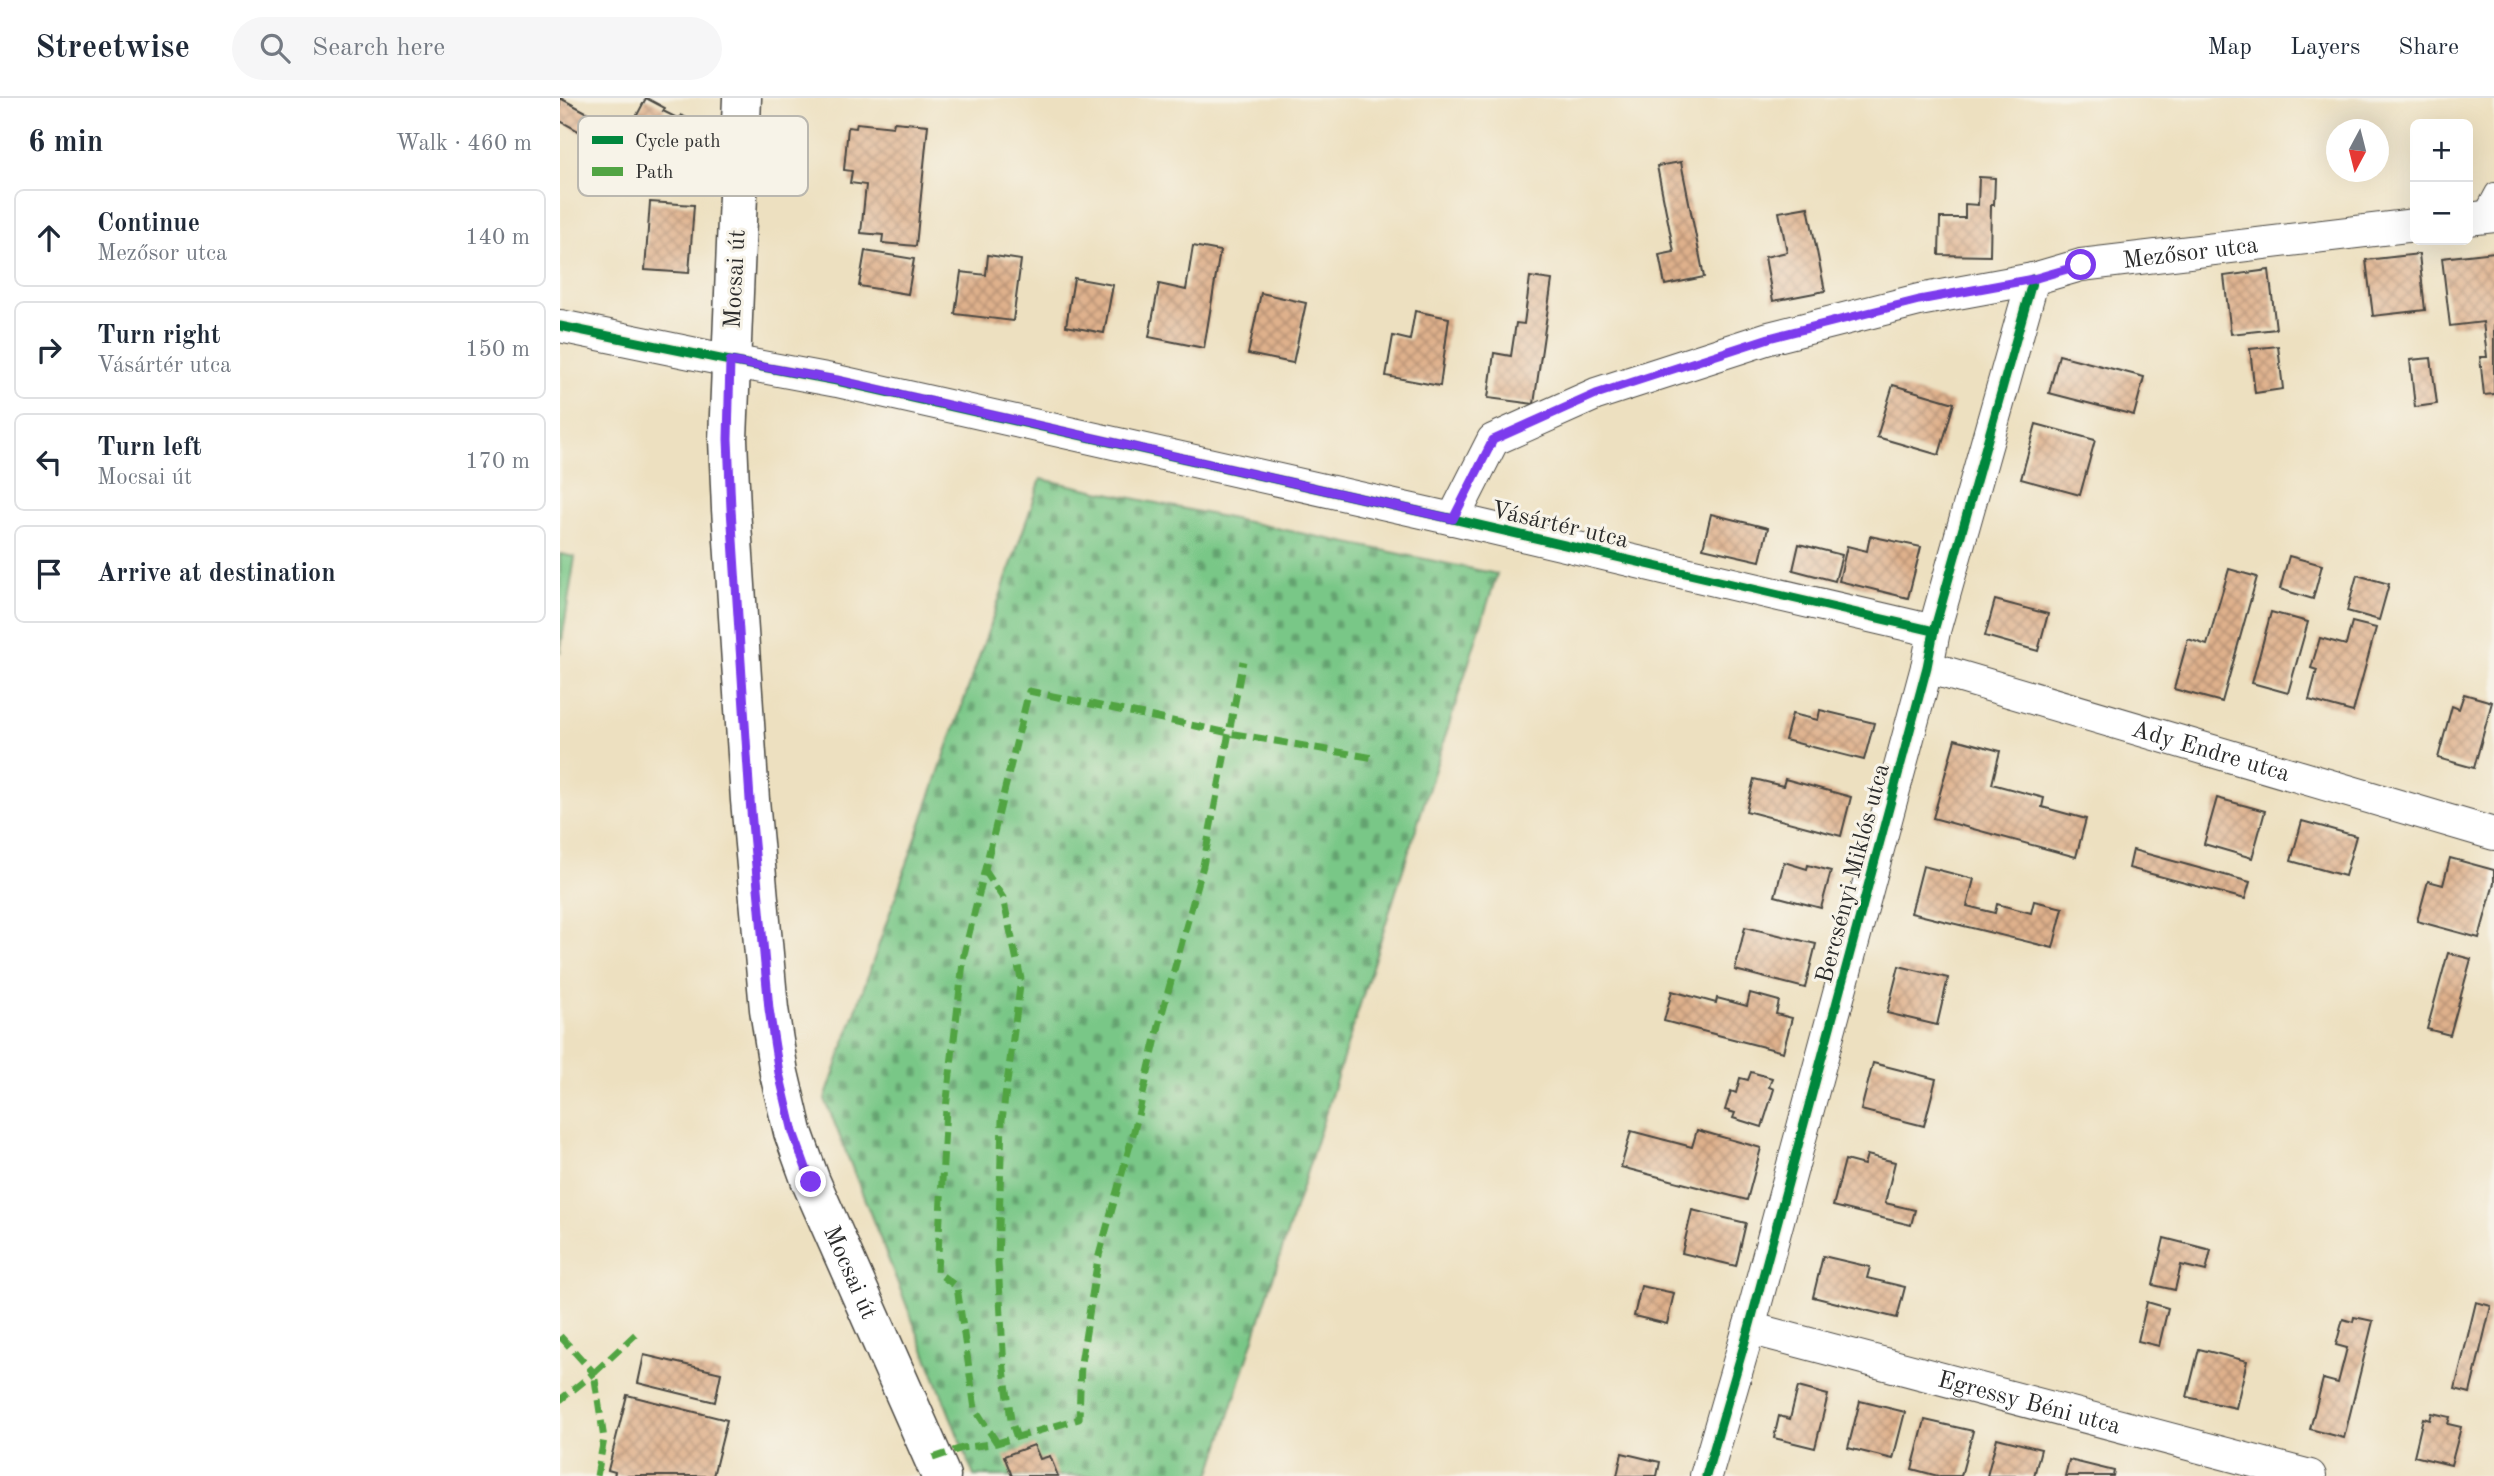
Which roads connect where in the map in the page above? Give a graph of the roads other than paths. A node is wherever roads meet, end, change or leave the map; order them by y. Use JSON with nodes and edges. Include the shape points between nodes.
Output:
{"nodes":[{"id":1,"x":742,"y":98,"type":"edge"},
{"id":2,"x":741,"y":116,"type":"edge"},
{"id":3,"x":738,"y":196,"type":"edge"},
{"id":4,"x":2410,"y":226,"type":"edge"},
{"id":5,"x":2033,"y":279,"type":"junction"},
{"id":6,"x":560,"y":326,"type":"edge"},
{"id":7,"x":730,"y":361,"type":"junction"},
{"id":8,"x":1453,"y":519,"type":"junction"},
{"id":9,"x":1934,"y":631,"type":"junction"},
{"id":10,"x":1927,"y":667,"type":"junction"},
{"id":11,"x":2494,"y":834,"type":"edge"},
{"id":12,"x":1749,"y":1328,"type":"junction"},
{"id":13,"x":941,"y":1476,"type":"edge"},
{"id":14,"x":1706,"y":1476,"type":"edge"},
{"id":15,"x":2310,"y":1476,"type":"edge"}],
"edges":[{"from":1,"to":2,"type":"main road","name":"Mocsai út"},
{"from":3,"to":7,"type":"main road","name":"Mocsai út"},
{"from":4,"to":5,"type":"street","name":"Mezősor utca","via":[[2081,265]]},
{"from":5,"to":8,"type":"street","name":"Mezősor utca","via":[[1919,300],[1769,338],[1596,394],[1493,440]]},
{"from":5,"to":9,"type":"street","name":"Bercsényi Miklós utca"},
{"from":6,"to":7,"type":"street","name":"Vásártér utca"},
{"from":7,"to":8,"type":"street","name":"Vásártér utca","via":[[837,380]]},
{"from":7,"to":13,"type":"main road","name":"Mocsai út","via":[[728,439],[750,800],[779,1073],[811,1182]]},
{"from":8,"to":9,"type":"street","name":"Vásártér utca"},
{"from":9,"to":10,"type":"street","name":"Bercsényi Miklós utca"},
{"from":10,"to":11,"type":"street","name":"Ady Endre utca"},
{"from":10,"to":12,"type":"street","name":"Bercsényi Miklós utca"},
{"from":12,"to":14,"type":"street","name":"Bercsényi Miklós utca"},
{"from":12,"to":15,"type":"street","name":"Egressy Béni utca"}]}
